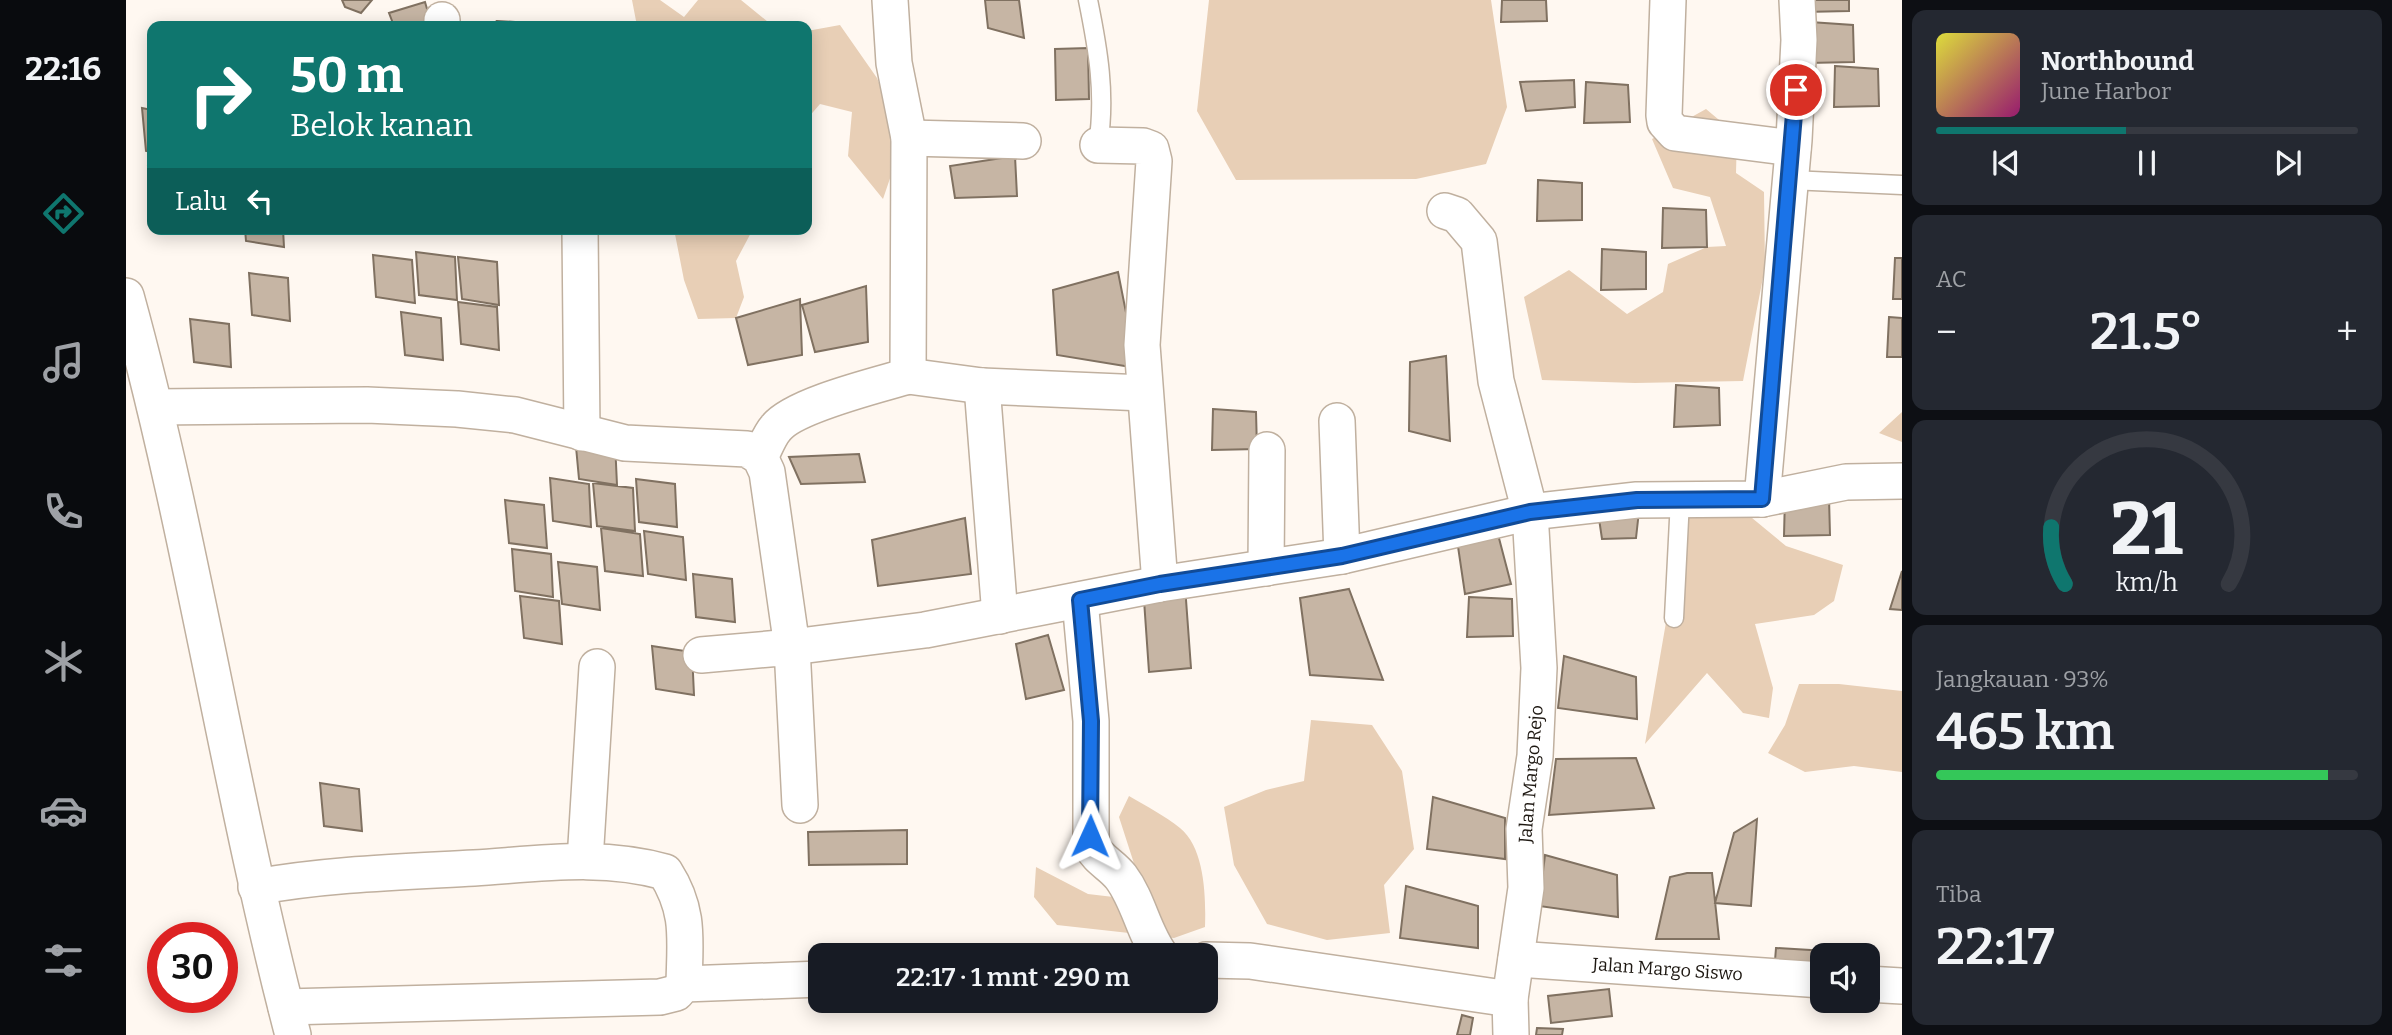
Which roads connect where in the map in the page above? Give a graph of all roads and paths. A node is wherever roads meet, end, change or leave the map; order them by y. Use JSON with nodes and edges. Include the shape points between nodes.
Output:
{"nodes":[{"id":1,"x":890,"y":0,"type":"edge"},
{"id":2,"x":1088,"y":0,"type":"edge"},
{"id":3,"x":1668,"y":0,"type":"edge"},
{"id":4,"x":1797,"y":0,"type":"edge"},
{"id":5,"x":909,"y":138,"type":"junction"},
{"id":6,"x":1023,"y":141,"type":"dead end"},
{"id":7,"x":1098,"y":145,"type":"joint"},
{"id":8,"x":1792,"y":164,"type":"junction"},
{"id":9,"x":1902,"y":185,"type":"edge"},
{"id":10,"x":1445,"y":211,"type":"dead end"},
{"id":11,"x":580,"y":235,"type":"edge"},
{"id":12,"x":126,"y":296,"type":"edge"},
{"id":13,"x":908,"y":376,"type":"junction"},
{"id":14,"x":982,"y":386,"type":"junction"},
{"id":15,"x":1144,"y":393,"type":"junction"},
{"id":16,"x":155,"y":407,"type":"junction"},
{"id":17,"x":1337,"y":421,"type":"dead end"},
{"id":18,"x":582,"y":433,"type":"junction"},
{"id":19,"x":1267,"y":450,"type":"dead end"},
{"id":20,"x":760,"y":457,"type":"junction"},
{"id":21,"x":1902,"y":481,"type":"edge"},
{"id":22,"x":1762,"y":499,"type":"junction"},
{"id":23,"x":1680,"y":500,"type":"junction"},
{"id":24,"x":1530,"y":512,"type":"junction"},
{"id":25,"x":1342,"y":556,"type":"junction"},
{"id":26,"x":1266,"y":568,"type":"junction"},
{"id":27,"x":1160,"y":584,"type":"junction"},
{"id":28,"x":1080,"y":600,"type":"junction"},
{"id":29,"x":1000,"y":616,"type":"junction"},
{"id":30,"x":1674,"y":618,"type":"dead end"},
{"id":31,"x":792,"y":647,"type":"junction"},
{"id":32,"x":701,"y":655,"type":"dead end"},
{"id":33,"x":597,"y":667,"type":"dead end"},
{"id":34,"x":800,"y":804,"type":"dead end"},
{"id":35,"x":585,"y":862,"type":"junction"},
{"id":36,"x":256,"y":887,"type":"junction"},
{"id":37,"x":1152,"y":943,"type":"edge"},
{"id":38,"x":1516,"y":959,"type":"junction"},
{"id":39,"x":1218,"y":960,"type":"edge"},
{"id":40,"x":808,"y":979,"type":"edge"},
{"id":41,"x":1810,"y":979,"type":"edge"},
{"id":42,"x":684,"y":984,"type":"junction"},
{"id":43,"x":1880,"y":985,"type":"edge"},
{"id":44,"x":1902,"y":986,"type":"edge"},
{"id":45,"x":1510,"y":999,"type":"junction"},
{"id":46,"x":289,"y":1021,"type":"edge"},
{"id":47,"x":1511,"y":1035,"type":"edge"}],
"edges":[{"from":1,"to":5,"type":"street","via":[[894,63]]},
{"from":2,"to":7,"type":"lane","via":[[1102,84]]},
{"from":3,"to":8,"type":"street","via":[[1665,122],[1675,133]]},
{"from":4,"to":8,"type":"street"},
{"from":5,"to":6,"type":"street"},
{"from":5,"to":13,"type":"street"},
{"from":7,"to":15,"type":"street","via":[[1143,146],[1151,149],[1154,161],[1142,345]]},
{"from":8,"to":9,"type":"lane"},
{"from":8,"to":22,"type":"street"},
{"from":10,"to":24,"type":"street","name":"Jalan Margo Rejo","via":[[1457,215],[1479,241],[1496,381]]},
{"from":11,"to":18,"type":"street"},
{"from":12,"to":16,"type":"street"},
{"from":13,"to":14,"type":"street"},
{"from":13,"to":20,"type":"street","via":[[794,416],[777,427]]},
{"from":14,"to":15,"type":"street"},
{"from":14,"to":29,"type":"street"},
{"from":15,"to":27,"type":"street"},
{"from":16,"to":18,"type":"street","via":[[457,409],[515,415]]},
{"from":16,"to":36,"type":"street"},
{"from":17,"to":25,"type":"street"},
{"from":18,"to":20,"type":"street","via":[[658,446],[747,449]]},
{"from":19,"to":26,"type":"street"},
{"from":20,"to":31,"type":"street","via":[[767,472]]},
{"from":21,"to":22,"type":"street","via":[[1846,482]]},
{"from":22,"to":23,"type":"street"},
{"from":23,"to":24,"type":"street"},
{"from":23,"to":30,"type":"lane"},
{"from":24,"to":25,"type":"street"},
{"from":24,"to":38,"type":"street","name":"Jalan Margo Rejo","via":[[1539,668],[1535,756],[1524,829],[1526,888]]},
{"from":25,"to":26,"type":"street"},
{"from":26,"to":27,"type":"street"},
{"from":27,"to":28,"type":"street"},
{"from":28,"to":29,"type":"street"},
{"from":28,"to":37,"type":"street","via":[[1091,721],[1091,845],[1097,857],[1120,875],[1144,917]]},
{"from":29,"to":31,"type":"street"},
{"from":31,"to":32,"type":"street"},
{"from":31,"to":34,"type":"street"},
{"from":33,"to":35,"type":"street"},
{"from":35,"to":36,"type":"street","via":[[308,878]]},
{"from":35,"to":42,"type":"street","via":[[634,863],[664,872],[679,894],[685,921]]},
{"from":36,"to":46,"type":"street"},
{"from":38,"to":41,"type":"street","name":"Jalan Margo Siswo"},
{"from":38,"to":45,"type":"street","name":"Jalan Margo Rejo"},
{"from":39,"to":45,"type":"street"},
{"from":40,"to":42,"type":"street"},
{"from":42,"to":46,"type":"street","via":[[676,993],[660,997]]},
{"from":43,"to":44,"type":"street"},
{"from":45,"to":47,"type":"street","name":"Jalan Margo Rejo"}]}
